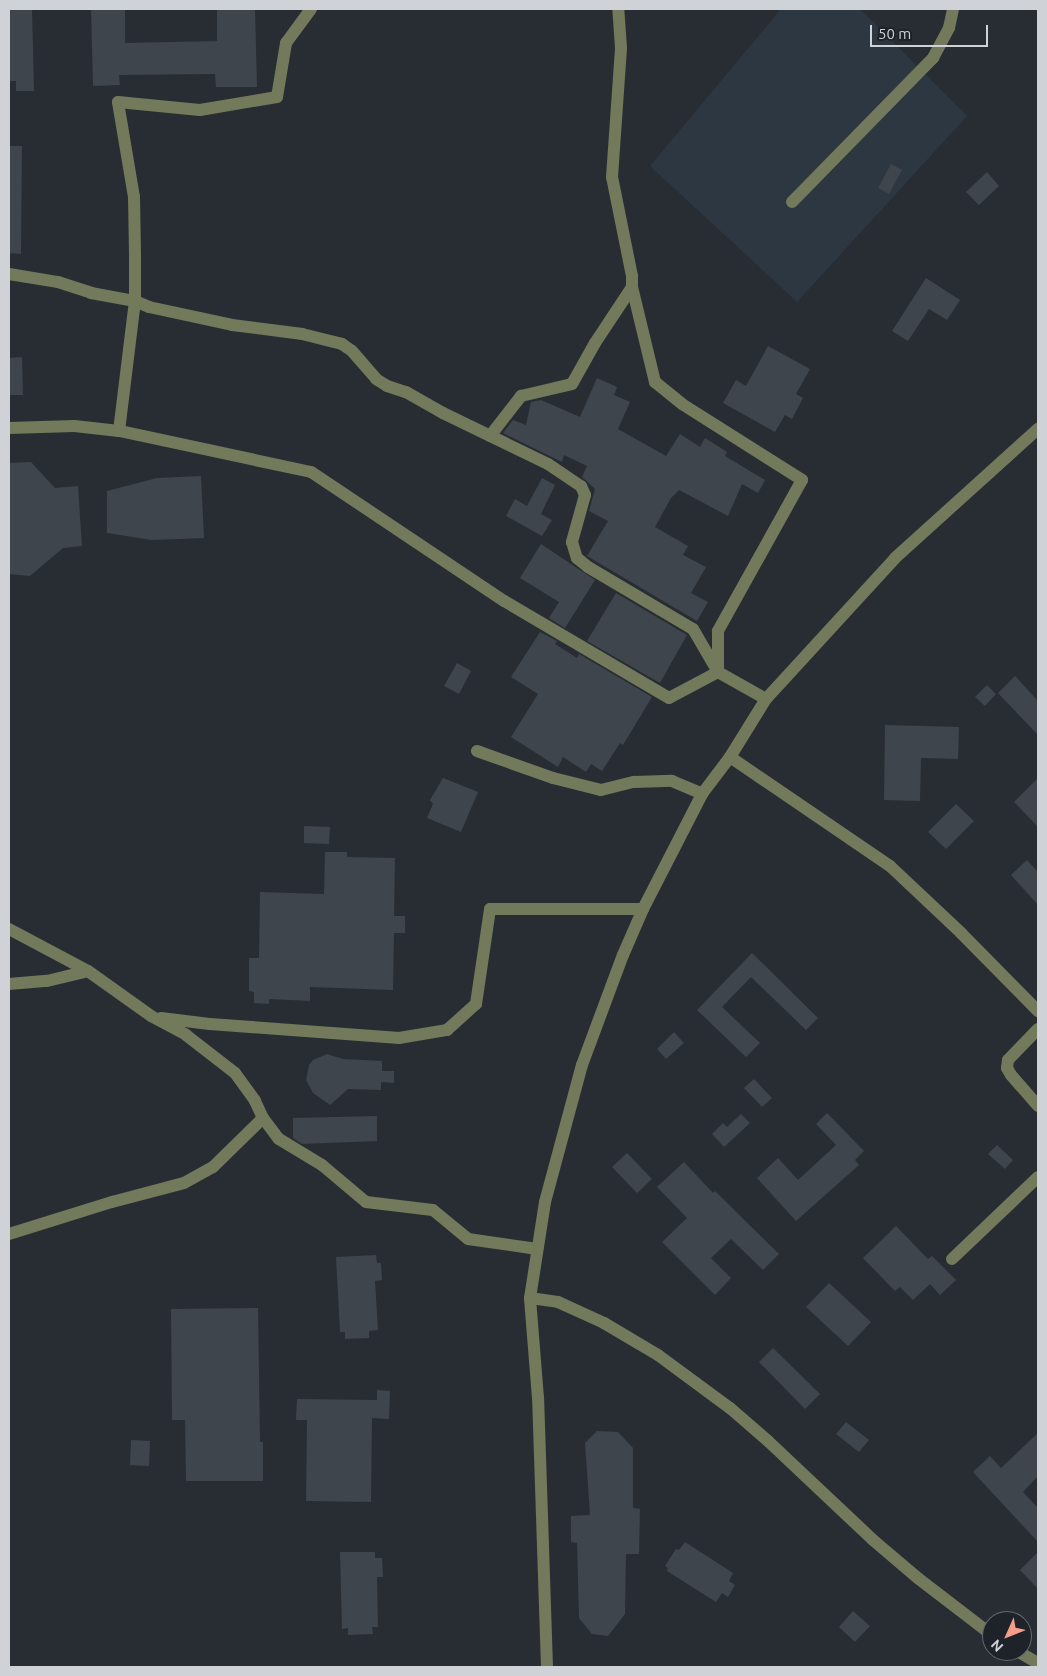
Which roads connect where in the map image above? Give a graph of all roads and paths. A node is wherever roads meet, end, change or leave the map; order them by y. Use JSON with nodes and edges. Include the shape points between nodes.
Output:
{"nodes":[{"id":1,"x":311,"y":9,"type":"edge"},
{"id":2,"x":618,"y":9,"type":"edge"},
{"id":3,"x":953,"y":9,"type":"edge"},
{"id":4,"x":792,"y":202,"type":"dead end"},
{"id":5,"x":9,"y":274,"type":"edge"},
{"id":6,"x":632,"y":287,"type":"junction"},
{"id":7,"x":135,"y":301,"type":"junction"},
{"id":8,"x":9,"y":428,"type":"edge"},
{"id":9,"x":1038,"y":429,"type":"edge"},
{"id":10,"x":119,"y":430,"type":"junction"},
{"id":11,"x":490,"y":436,"type":"junction"},
{"id":12,"x":718,"y":672,"type":"junction"},
{"id":13,"x":766,"y":699,"type":"junction"},
{"id":14,"x":477,"y":751,"type":"dead end"},
{"id":15,"x":730,"y":757,"type":"junction"},
{"id":16,"x":702,"y":794,"type":"junction"},
{"id":17,"x":643,"y":909,"type":"junction"},
{"id":18,"x":9,"y":930,"type":"edge"},
{"id":19,"x":88,"y":971,"type":"junction"},
{"id":20,"x":9,"y":984,"type":"edge"},
{"id":21,"x":1038,"y":1011,"type":"edge"},
{"id":22,"x":151,"y":1016,"type":"junction"},
{"id":23,"x":1038,"y":1029,"type":"edge"},
{"id":24,"x":1038,"y":1106,"type":"edge"},
{"id":25,"x":263,"y":1118,"type":"junction"},
{"id":26,"x":1038,"y":1177,"type":"edge"},
{"id":27,"x":9,"y":1234,"type":"edge"},
{"id":28,"x":537,"y":1249,"type":"junction"},
{"id":29,"x":952,"y":1259,"type":"dead end"},
{"id":30,"x":530,"y":1298,"type":"junction"},
{"id":31,"x":982,"y":1627,"type":"edge"},
{"id":32,"x":547,"y":1667,"type":"edge"}],
"edges":[{"from":1,"to":7,"type":"street","via":[[286,44],[277,97],[200,110],[118,102],[134,197]]},
{"from":2,"to":6,"type":"street","via":[[621,48],[612,177]]},
{"from":3,"to":4,"type":"street","via":[[949,28],[933,58]]},
{"from":5,"to":7,"type":"street"},
{"from":6,"to":11,"type":"street","via":[[595,342],[572,384],[521,396]]},
{"from":6,"to":12,"type":"street","via":[[656,382],[682,404],[802,480],[718,632]]},
{"from":7,"to":10,"type":"street"},
{"from":7,"to":11,"type":"street","via":[[149,308],[232,325],[331,340],[352,351],[386,386],[406,392]]},
{"from":8,"to":10,"type":"street","via":[[74,426]]},
{"from":9,"to":13,"type":"street","via":[[895,558]]},
{"from":10,"to":12,"type":"street","via":[[312,472],[504,601],[669,698]]},
{"from":11,"to":12,"type":"street","via":[[548,464],[581,486],[585,495],[572,542],[577,558],[588,568],[693,629]]},
{"from":12,"to":13,"type":"street"},
{"from":13,"to":15,"type":"street"},
{"from":14,"to":16,"type":"street","via":[[553,778],[601,790],[634,782],[672,781]]},
{"from":15,"to":16,"type":"street"},
{"from":15,"to":21,"type":"street","via":[[890,866]]},
{"from":16,"to":17,"type":"street"},
{"from":17,"to":22,"type":"street","via":[[490,909],[476,1004],[447,1030],[413,1037],[337,1035]]},
{"from":17,"to":28,"type":"street","via":[[582,1065],[545,1202]]},
{"from":18,"to":19,"type":"street"},
{"from":19,"to":20,"type":"street","via":[[47,981]]},
{"from":19,"to":22,"type":"street"},
{"from":22,"to":25,"type":"street","via":[[186,1035],[235,1073]]},
{"from":23,"to":24,"type":"street","via":[[1008,1060],[1007,1068]]},
{"from":25,"to":27,"type":"street","via":[[213,1167],[184,1183]]},
{"from":25,"to":28,"type":"street","via":[[279,1139],[322,1165],[366,1202],[433,1210],[468,1239]]},
{"from":26,"to":29,"type":"street"},
{"from":28,"to":30,"type":"street"},
{"from":30,"to":31,"type":"street","via":[[558,1302],[604,1323],[658,1355],[730,1408],[873,1540]]},
{"from":30,"to":32,"type":"street","via":[[538,1398]]}]}
